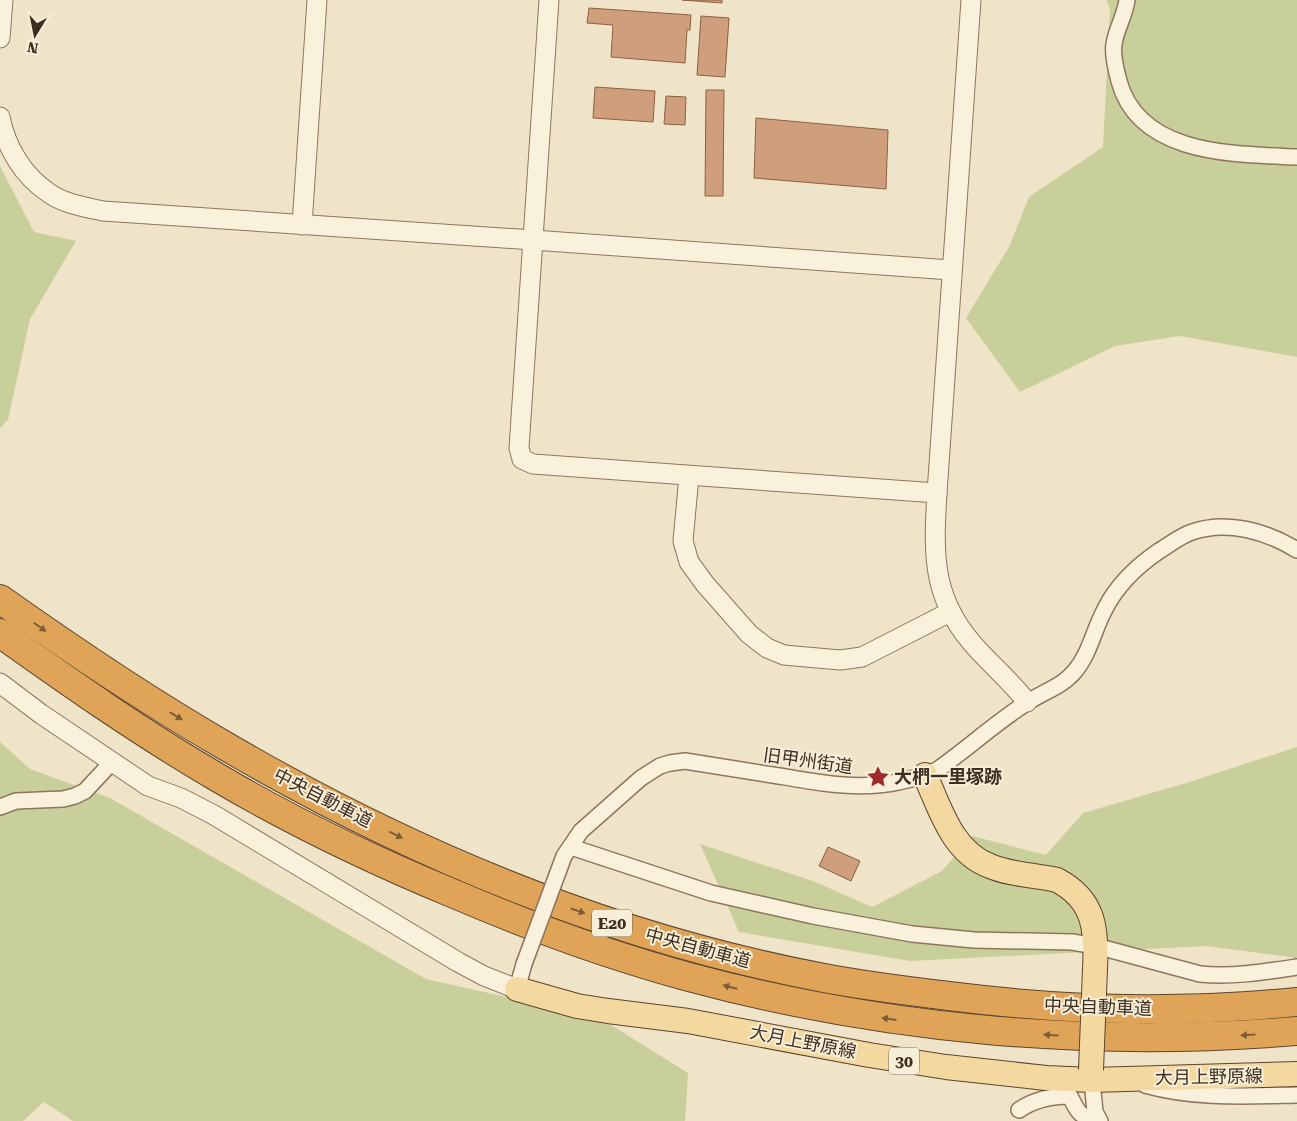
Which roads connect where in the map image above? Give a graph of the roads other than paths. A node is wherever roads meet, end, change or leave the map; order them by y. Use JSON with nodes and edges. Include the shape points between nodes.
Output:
{"nodes":[{"id":1,"x":3,"y":0,"type":"edge"},
{"id":2,"x":317,"y":0,"type":"edge"},
{"id":3,"x":549,"y":0,"type":"edge"},
{"id":4,"x":971,"y":0,"type":"edge"},
{"id":5,"x":1127,"y":0,"type":"edge"},
{"id":6,"x":0,"y":38,"type":"edge"},
{"id":7,"x":0,"y":117,"type":"edge"},
{"id":8,"x":1297,"y":157,"type":"edge"},
{"id":9,"x":302,"y":225,"type":"junction"},
{"id":10,"x":534,"y":240,"type":"junction"},
{"id":11,"x":951,"y":270,"type":"junction"},
{"id":12,"x":688,"y":476,"type":"junction"},
{"id":13,"x":936,"y":493,"type":"junction"},
{"id":14,"x":1297,"y":550,"type":"edge"},
{"id":15,"x":0,"y":600,"type":"edge"},
{"id":16,"x":950,"y":612,"type":"junction"},
{"id":17,"x":0,"y":633,"type":"edge"},
{"id":18,"x":0,"y":683,"type":"edge"},
{"id":19,"x":1027,"y":702,"type":"junction"},
{"id":20,"x":112,"y":762,"type":"junction"},
{"id":21,"x":925,"y":775,"type":"junction"},
{"id":22,"x":0,"y":807,"type":"edge"},
{"id":23,"x":567,"y":852,"type":"junction"},
{"id":24,"x":1096,"y":958,"type":"junction"},
{"id":25,"x":1297,"y":967,"type":"edge"},
{"id":26,"x":517,"y":988,"type":"junction"},
{"id":27,"x":1297,"y":1002,"type":"edge"},
{"id":28,"x":1297,"y":1031,"type":"edge"},
{"id":29,"x":1297,"y":1074,"type":"edge"},
{"id":30,"x":1092,"y":1075,"type":"junction"},
{"id":31,"x":1126,"y":1079,"type":"junction"},
{"id":32,"x":1297,"y":1095,"type":"edge"},
{"id":33,"x":1019,"y":1110,"type":"dead end"},
{"id":34,"x":1099,"y":1121,"type":"edge"}],
"edges":[{"from":1,"to":6,"type":"street"},
{"from":2,"to":9,"type":"street"},
{"from":3,"to":10,"type":"street"},
{"from":4,"to":11,"type":"street"},
{"from":5,"to":8,"type":"street","via":[[1114,44],[1121,90],[1134,114],[1151,129],[1191,146],[1239,154]]},
{"from":7,"to":9,"type":"street","via":[[6,141],[19,163],[49,194],[76,206],[103,211]]},
{"from":9,"to":10,"type":"street"},
{"from":10,"to":11,"type":"street"},
{"from":10,"to":12,"type":"street","via":[[519,448],[522,459],[533,464]]},
{"from":11,"to":13,"type":"street"},
{"from":12,"to":13,"type":"street"},
{"from":12,"to":16,"type":"street","via":[[684,541],[689,562],[749,634],[768,648],[784,655],[840,660],[862,657]]},
{"from":13,"to":16,"type":"street","via":[[935,560]]},
{"from":14,"to":19,"type":"street","name":"旧甲州街道","via":[[1248,529],[1210,529],[1183,536],[1146,560],[1116,591],[1076,670],[1052,690]]},
{"from":15,"to":27,"type":"highway","name":"中央自動車道","number":"E20","one_way":true,"via":[[163,709],[289,782],[479,872],[624,927],[705,951],[825,978],[971,999],[1078,1008],[1164,1010]]},
{"from":16,"to":19,"type":"street","via":[[964,635]]},
{"from":28,"to":17,"type":"highway","name":"中央自動車道","number":"E20","one_way":true,"via":[[1147,1038],[1084,1037],[962,1027],[821,1008],[616,955],[546,931],[344,846],[150,737]]},
{"from":18,"to":20,"type":"street"},
{"from":19,"to":21,"type":"street","name":"旧甲州街道","via":[[937,770]]},
{"from":20,"to":22,"type":"street","via":[[85,791],[76,796],[16,801]]},
{"from":20,"to":26,"type":"street","via":[[148,786],[214,815],[458,962]]},
{"from":21,"to":23,"type":"street","name":"旧甲州街道","via":[[895,784],[857,787],[685,761],[670,763],[646,774],[609,804],[581,831]]},
{"from":21,"to":24,"type":"main road","via":[[952,832],[967,852],[990,866],[1057,880],[1082,898],[1094,929]]},
{"from":23,"to":24,"type":"street","via":[[710,893],[813,916],[912,934],[974,940],[1072,942]]},
{"from":23,"to":26,"type":"street","name":"旧甲州街道","bridge":true},
{"from":24,"to":25,"type":"street","via":[[1200,974],[1247,975]]},
{"from":24,"to":30,"type":"main road","bridge":true},
{"from":26,"to":30,"type":"main road","name":"大月上野原線","number":"30","via":[[585,1007],[688,1021],[946,1067],[1046,1078]]},
{"from":29,"to":31,"type":"main road","name":"大月上野原線","number":"30"},
{"from":30,"to":31,"type":"main road","name":"大月上野原線","number":"30"},
{"from":30,"to":34,"type":"street","via":[[1095,1112]]},
{"from":31,"to":32,"type":"street","via":[[1168,1091],[1209,1096]]},
{"from":33,"to":34,"type":"street","via":[[1031,1102],[1070,1096],[1078,1112]]}]}
